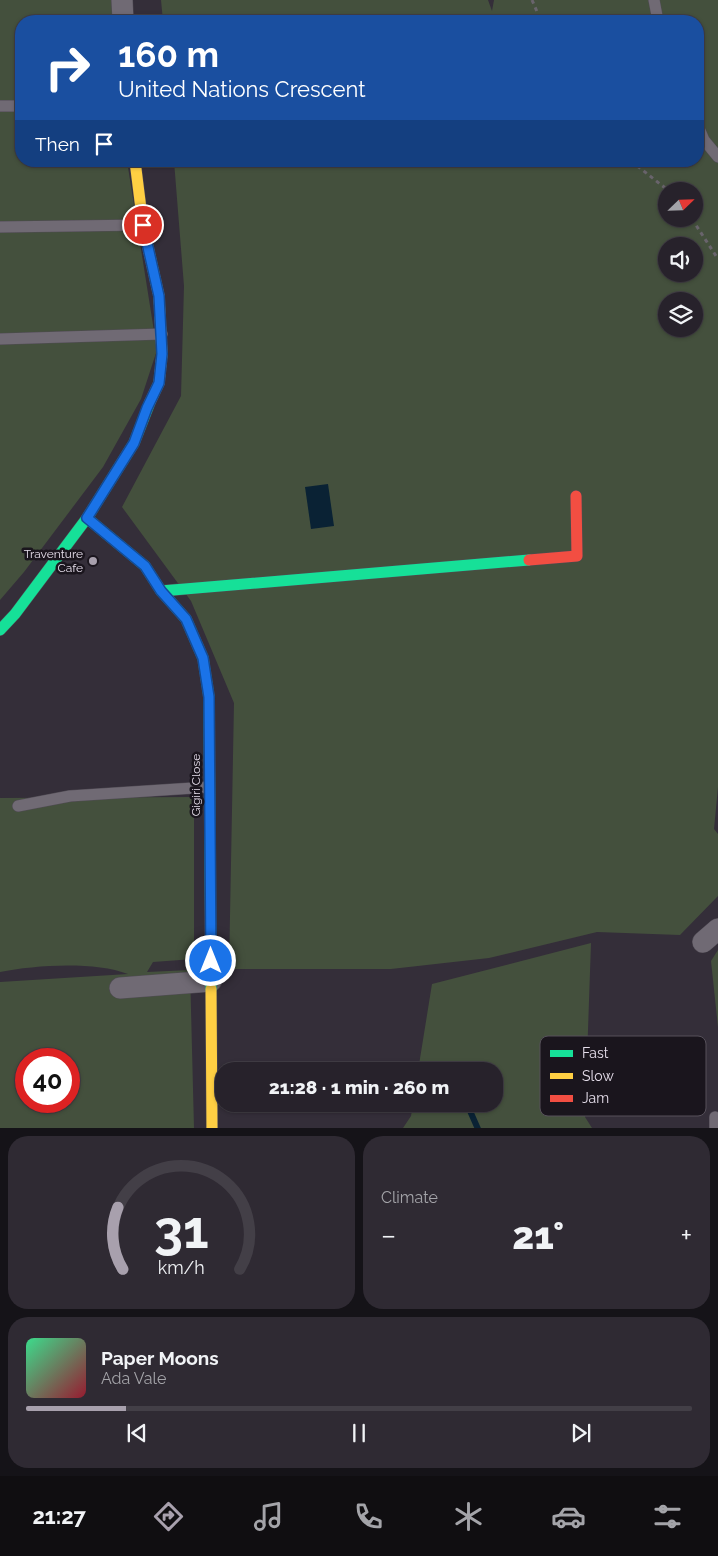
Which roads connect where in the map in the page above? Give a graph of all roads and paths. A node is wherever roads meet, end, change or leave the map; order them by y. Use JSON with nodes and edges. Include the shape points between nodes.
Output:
{"nodes":[{"id":1,"x":122,"y":0,"type":"edge"},
{"id":2,"x":532,"y":0,"type":"edge"},
{"id":3,"x":654,"y":0,"type":"edge"},
{"id":4,"x":123,"y":15,"type":"edge"},
{"id":5,"x":538,"y":15,"type":"edge"},
{"id":6,"x":657,"y":15,"type":"edge"},
{"id":7,"x":0,"y":106,"type":"edge"},
{"id":8,"x":15,"y":106,"type":"edge"},
{"id":9,"x":704,"y":140,"type":"edge"},
{"id":10,"x":718,"y":157,"type":"edge"},
{"id":11,"x":137,"y":167,"type":"edge"},
{"id":12,"x":639,"y":167,"type":"edge"},
{"id":13,"x":658,"y":182,"type":"edge"},
{"id":14,"x":143,"y":225,"type":"junction"},
{"id":15,"x":0,"y":227,"type":"edge"},
{"id":16,"x":698,"y":228,"type":"edge"},
{"id":17,"x":718,"y":259,"type":"edge"},
{"id":18,"x":162,"y":334,"type":"junction"},
{"id":19,"x":0,"y":338,"type":"edge"},
{"id":20,"x":576,"y":496,"type":"dead end"},
{"id":21,"x":87,"y":518,"type":"junction"},
{"id":22,"x":161,"y":591,"type":"junction"},
{"id":23,"x":0,"y":630,"type":"edge"},
{"id":24,"x":209,"y":787,"type":"junction"},
{"id":25,"x":18,"y":806,"type":"dead end"},
{"id":26,"x":211,"y":981,"type":"junction"},
{"id":27,"x":120,"y":988,"type":"dead end"},
{"id":28,"x":212,"y":1128,"type":"edge"}],
"edges":[{"from":1,"to":4,"type":"street"},
{"from":2,"to":5,"type":"path"},
{"from":3,"to":6,"type":"lane"},
{"from":7,"to":8,"type":"lane"},
{"from":9,"to":10,"type":"lane"},
{"from":11,"to":14,"type":"street"},
{"from":12,"to":13,"type":"path"},
{"from":14,"to":15,"type":"lane"},
{"from":14,"to":18,"type":"street","via":[[159,296]]},
{"from":16,"to":17,"type":"path"},
{"from":18,"to":19,"type":"lane"},
{"from":18,"to":21,"type":"street","via":[[159,383],[134,443]]},
{"from":20,"to":22,"type":"street","via":[[578,556]]},
{"from":21,"to":22,"type":"street","name":"Gigiri Close","via":[[145,566]]},
{"from":21,"to":23,"type":"street"},
{"from":22,"to":24,"type":"street","name":"Gigiri Close","via":[[186,619],[203,658],[209,697]]},
{"from":24,"to":25,"type":"lane","via":[[70,796]]},
{"from":24,"to":26,"type":"street","name":"Gigiri Close"},
{"from":26,"to":27,"type":"street"},
{"from":26,"to":28,"type":"street","name":"Gigiri Close"}]}
